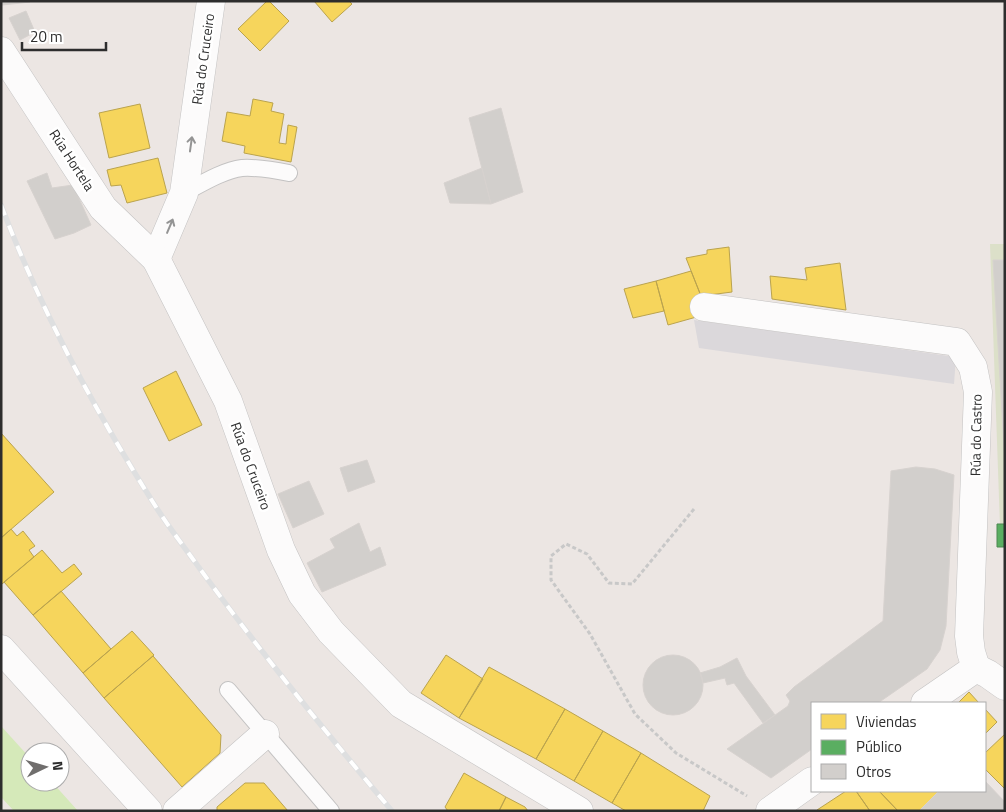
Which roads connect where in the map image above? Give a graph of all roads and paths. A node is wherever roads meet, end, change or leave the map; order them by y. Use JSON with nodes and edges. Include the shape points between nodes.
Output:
{"nodes":[{"id":1,"x":211,"y":1,"type":"edge"},
{"id":2,"x":1,"y":51,"type":"edge"},
{"id":3,"x":289,"y":174,"type":"dead end"},
{"id":4,"x":184,"y":193,"type":"junction"},
{"id":5,"x":156,"y":259,"type":"junction"},
{"id":6,"x":704,"y":307,"type":"dead end"},
{"id":7,"x":694,"y":509,"type":"dead end"},
{"id":8,"x":1,"y":649,"type":"edge"},
{"id":9,"x":976,"y":668,"type":"junction"},
{"id":10,"x":1005,"y":686,"type":"edge"},
{"id":11,"x":228,"y":690,"type":"dead end"},
{"id":12,"x":926,"y":702,"type":"edge"},
{"id":13,"x":265,"y":734,"type":"junction"},
{"id":14,"x":811,"y":782,"type":"edge"},
{"id":15,"x":148,"y":811,"type":"edge"},
{"id":16,"x":177,"y":811,"type":"edge"},
{"id":17,"x":331,"y":811,"type":"edge"},
{"id":18,"x":579,"y":811,"type":"edge"},
{"id":19,"x":771,"y":811,"type":"edge"}],
"edges":[{"from":4,"to":1,"type":"street","name":"Rúa do Cruceiro","one_way":true},
{"from":2,"to":5,"type":"street","name":"Rúa Hortela","via":[[103,208]]},
{"from":3,"to":4,"type":"lane","via":[[263,168],[241,168]]},
{"from":5,"to":4,"type":"street","name":"Rúa do Cruceiro","one_way":true},
{"from":5,"to":18,"type":"street","name":"Rúa do Cruceiro","via":[[228,401],[281,550],[302,594],[331,632],[401,704]]},
{"from":6,"to":9,"type":"street","name":"Rúa do Castro","via":[[957,342],[973,367],[978,392],[969,636]]},
{"from":7,"to":19,"type":"path","via":[[632,584],[609,582],[586,554],[566,544],[550,556],[551,580],[590,634],[635,714],[676,753]]},
{"from":8,"to":15,"type":"street"},
{"from":9,"to":10,"type":"street"},
{"from":9,"to":12,"type":"street"},
{"from":11,"to":13,"type":"lane"},
{"from":13,"to":16,"type":"street"},
{"from":13,"to":17,"type":"lane"},
{"from":14,"to":19,"type":"street"}]}
